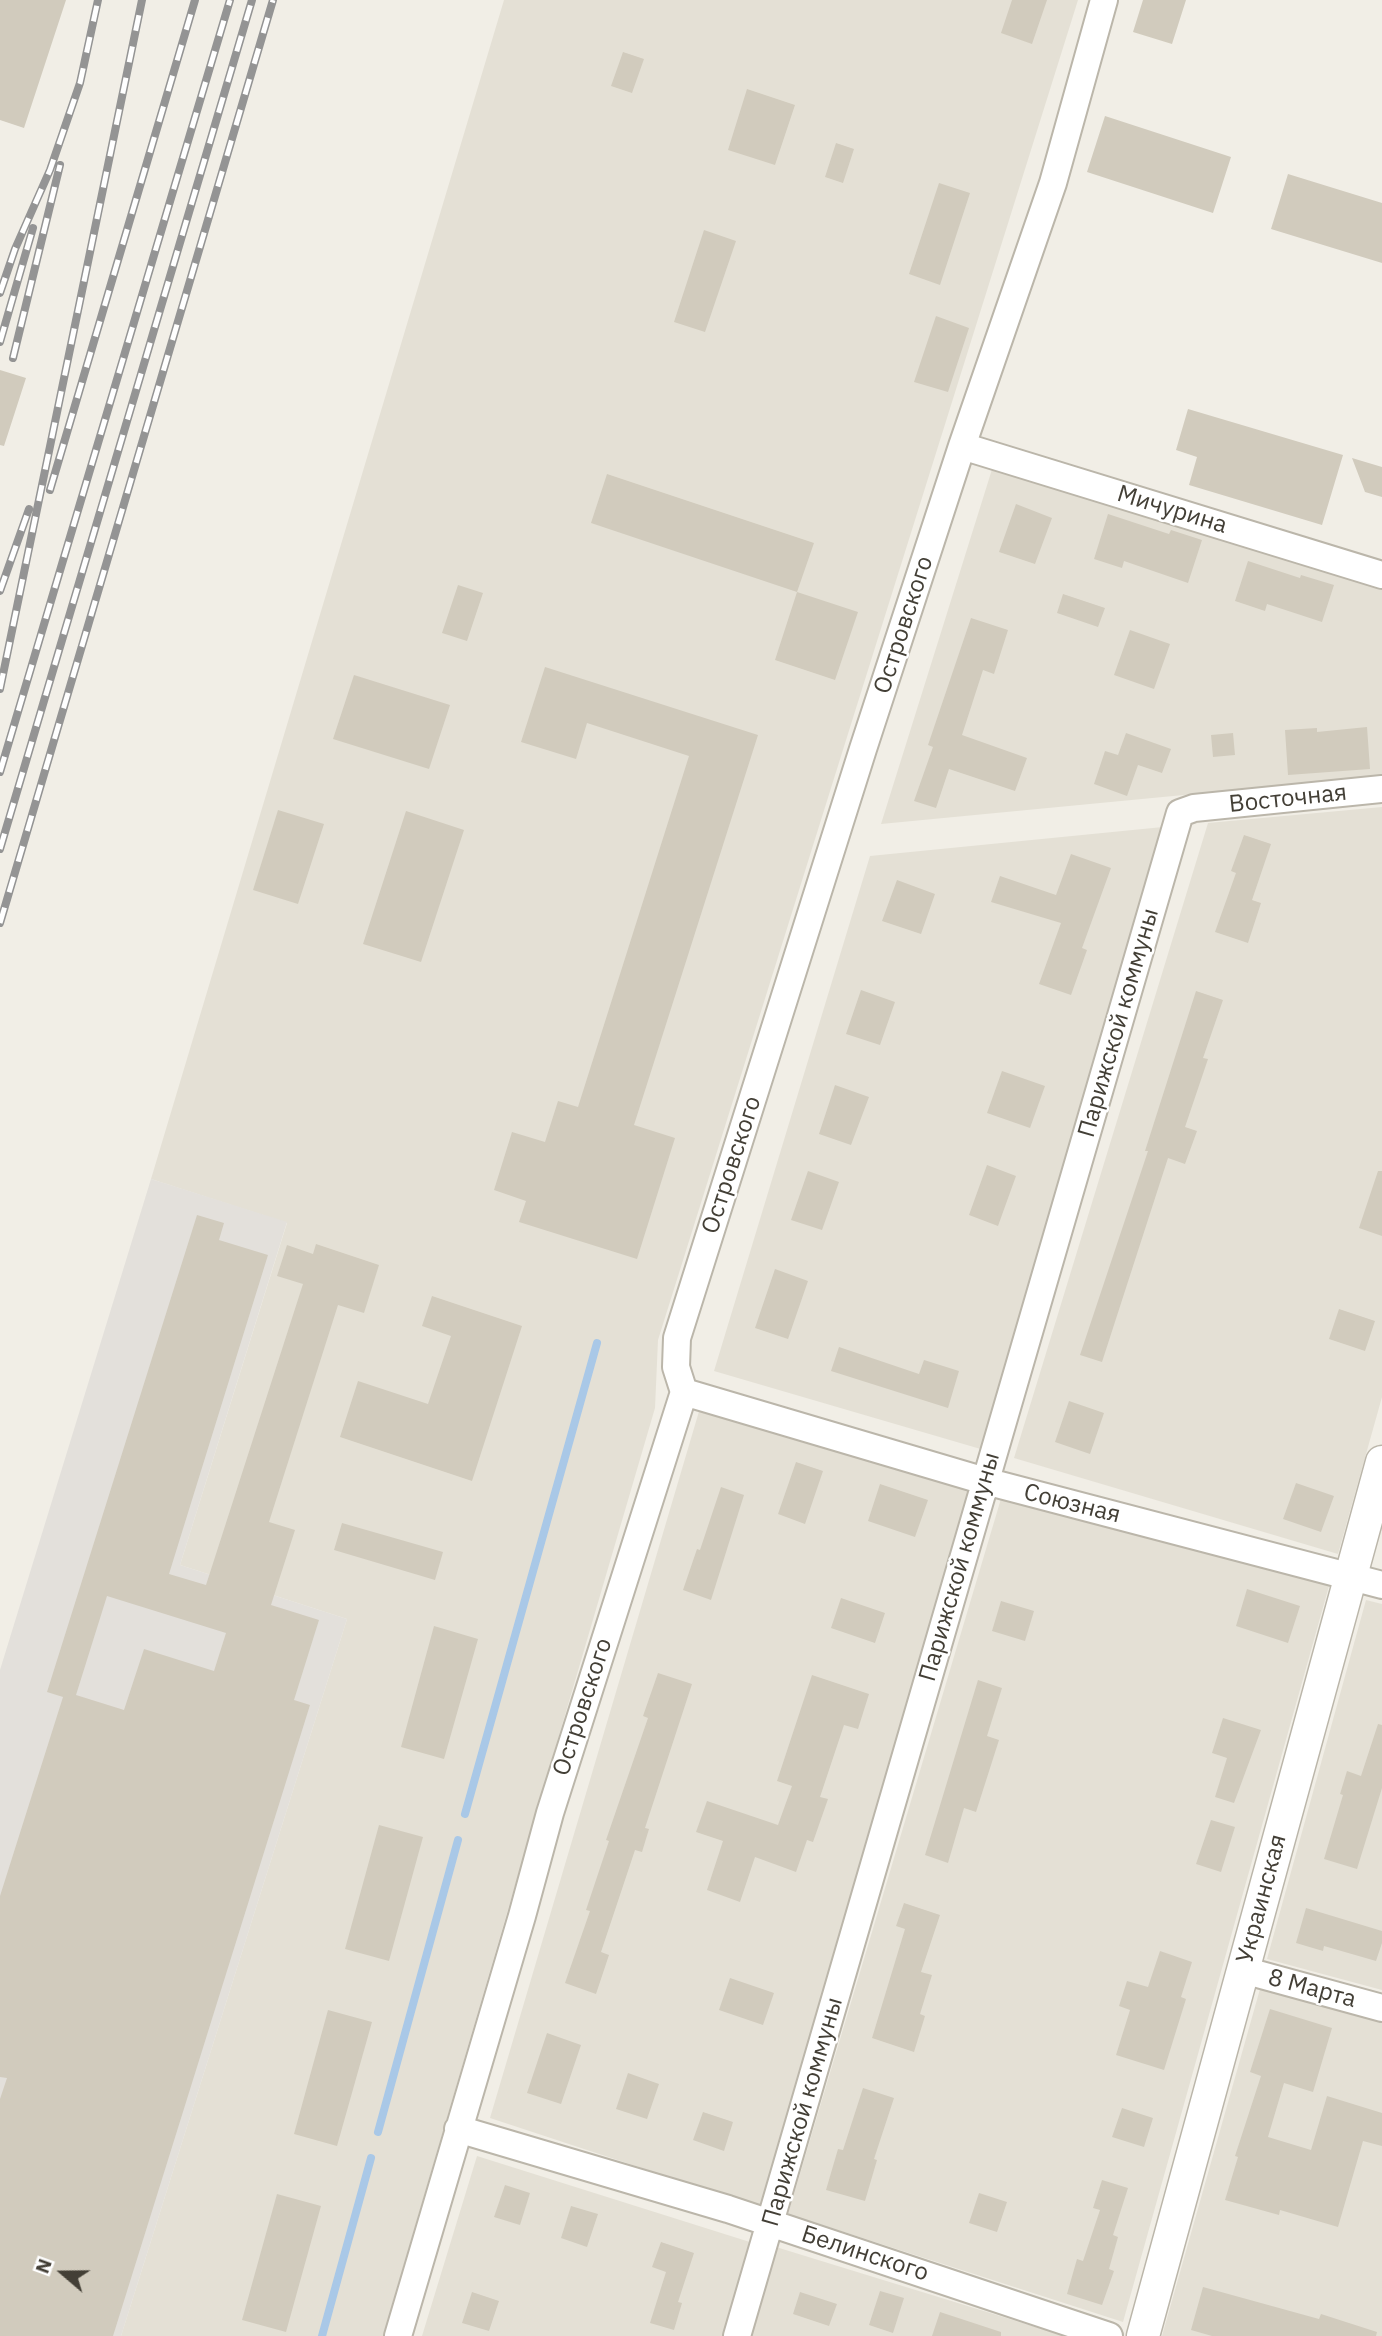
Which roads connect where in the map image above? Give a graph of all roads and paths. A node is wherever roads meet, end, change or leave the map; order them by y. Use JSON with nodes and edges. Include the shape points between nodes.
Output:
{"nodes":[{"id":1,"x":1104,"y":0,"type":"edge"},
{"id":2,"x":962,"y":446,"type":"junction"},
{"id":3,"x":1382,"y":575,"type":"edge"},
{"id":4,"x":1382,"y":789,"type":"edge"},
{"id":5,"x":1194,"y":808,"type":"joint"},
{"id":6,"x":684,"y":1392,"type":"junction"},
{"id":7,"x":1382,"y":1462,"type":"edge"},
{"id":8,"x":985,"y":1481,"type":"junction"},
{"id":9,"x":1350,"y":1576,"type":"junction"},
{"id":10,"x":1382,"y":1585,"type":"edge"},
{"id":11,"x":1243,"y":1970,"type":"junction"},
{"id":12,"x":1382,"y":2008,"type":"edge"},
{"id":13,"x":458,"y":2129,"type":"junction"},
{"id":14,"x":771,"y":2223,"type":"junction"},
{"id":15,"x":398,"y":2336,"type":"edge"},
{"id":16,"x":737,"y":2336,"type":"edge"},
{"id":17,"x":1109,"y":2336,"type":"edge"},
{"id":18,"x":1143,"y":2336,"type":"edge"}],
"edges":[{"from":1,"to":2,"type":"street","name":"Островского","via":[[1052,183]]},
{"from":2,"to":3,"type":"street","name":"Мичурина"},
{"from":2,"to":6,"type":"street","name":"Островского","via":[[677,1338],[676,1367]]},
{"from":4,"to":5,"type":"street","name":"Восточная"},
{"from":5,"to":8,"type":"street","name":"Парижской коммуны","via":[[1180,813]]},
{"from":6,"to":8,"type":"street","name":"Союзная"},
{"from":6,"to":13,"type":"street","name":"Островского","via":[[550,1813]]},
{"from":7,"to":9,"type":"street","name":"Украинская"},
{"from":8,"to":9,"type":"street","name":"Союзная"},
{"from":8,"to":14,"type":"street","name":"Парижской коммуны"},
{"from":9,"to":10,"type":"street","name":"Союзная"},
{"from":9,"to":11,"type":"street","name":"Украинская"},
{"from":11,"to":12,"type":"street","name":"8 Марта"},
{"from":11,"to":18,"type":"street","name":"Украинская"},
{"from":13,"to":14,"type":"street","name":"Белинского"},
{"from":13,"to":15,"type":"street","name":"Островского"},
{"from":14,"to":16,"type":"street","name":"Парижской коммуны"},
{"from":14,"to":17,"type":"street","name":"Белинского"}]}
